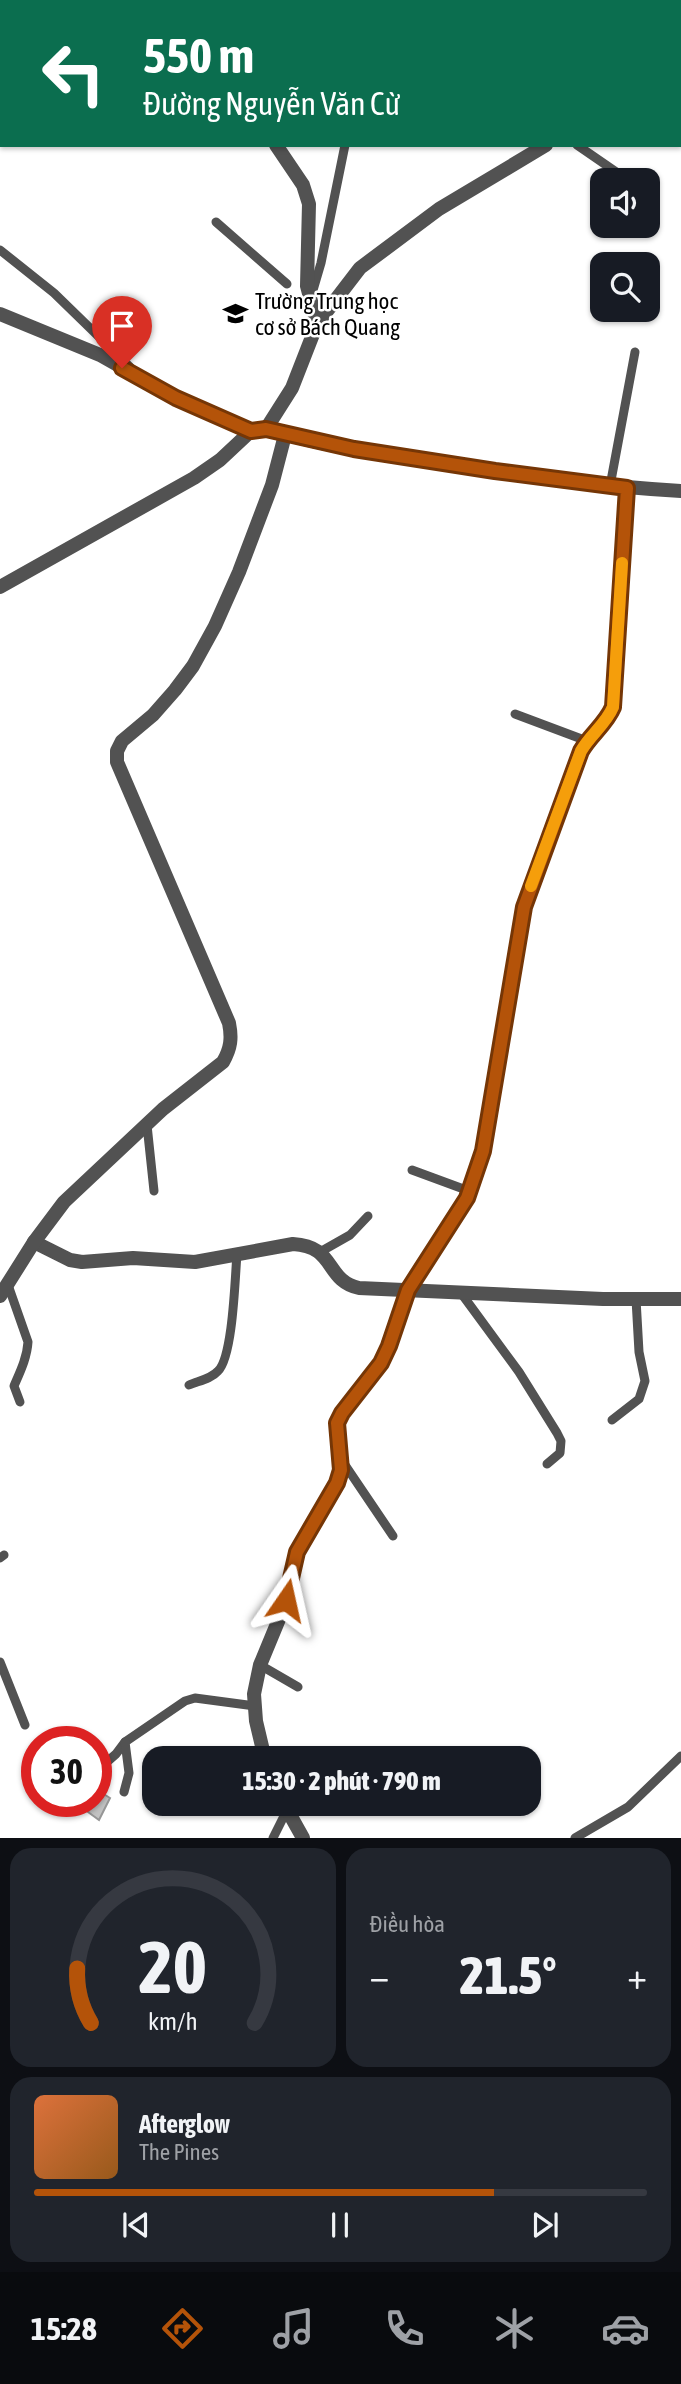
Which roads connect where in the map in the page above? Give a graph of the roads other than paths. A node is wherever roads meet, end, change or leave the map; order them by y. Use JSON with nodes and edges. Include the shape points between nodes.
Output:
{"nodes":[{"id":1,"x":277,"y":147,"type":"edge"},
{"id":2,"x":345,"y":147,"type":"edge"},
{"id":3,"x":543,"y":147,"type":"edge"},
{"id":4,"x":580,"y":147,"type":"edge"},
{"id":5,"x":610,"y":168,"type":"edge"},
{"id":6,"x":216,"y":222,"type":"dead end"},
{"id":7,"x":0,"y":250,"type":"edge"},
{"id":8,"x":287,"y":284,"type":"dead end"},
{"id":9,"x":305,"y":296,"type":"junction"},
{"id":10,"x":0,"y":314,"type":"edge"},
{"id":11,"x":317,"y":324,"type":"junction"},
{"id":12,"x":635,"y":352,"type":"dead end"},
{"id":13,"x":144,"y":381,"type":"junction"},
{"id":14,"x":258,"y":430,"type":"junction"},
{"id":15,"x":285,"y":435,"type":"junction"},
{"id":16,"x":610,"y":486,"type":"junction"},
{"id":17,"x":627,"y":488,"type":"junction"},
{"id":18,"x":681,"y":491,"type":"edge"},
{"id":19,"x":0,"y":587,"type":"edge"},
{"id":20,"x":515,"y":714,"type":"dead end"},
{"id":21,"x":587,"y":741,"type":"junction"},
{"id":22,"x":147,"y":1125,"type":"junction"},
{"id":23,"x":412,"y":1170,"type":"dead end"},
{"id":24,"x":154,"y":1191,"type":"dead end"},
{"id":25,"x":469,"y":1191,"type":"junction"},
{"id":26,"x":368,"y":1216,"type":"dead end"},
{"id":27,"x":34,"y":1242,"type":"junction"},
{"id":28,"x":320,"y":1252,"type":"junction"},
{"id":29,"x":237,"y":1254,"type":"junction"},
{"id":30,"x":4,"y":1290,"type":"edge"},
{"id":31,"x":408,"y":1290,"type":"junction"},
{"id":32,"x":461,"y":1293,"type":"junction"},
{"id":33,"x":636,"y":1299,"type":"junction"},
{"id":34,"x":681,"y":1299,"type":"edge"},
{"id":35,"x":189,"y":1385,"type":"dead end"},
{"id":36,"x":20,"y":1402,"type":"dead end"},
{"id":37,"x":612,"y":1420,"type":"dead end"},
{"id":38,"x":340,"y":1459,"type":"junction"},
{"id":39,"x":547,"y":1464,"type":"dead end"},
{"id":40,"x":393,"y":1536,"type":"dead end"},
{"id":41,"x":0,"y":1662,"type":"edge"},
{"id":42,"x":260,"y":1665,"type":"junction"},
{"id":43,"x":298,"y":1687,"type":"dead end"},
{"id":44,"x":255,"y":1706,"type":"junction"},
{"id":45,"x":25,"y":1725,"type":"dead end"},
{"id":46,"x":125,"y":1742,"type":"junction"},
{"id":47,"x":262,"y":1746,"type":"edge"},
{"id":48,"x":681,"y":1756,"type":"edge"},
{"id":49,"x":112,"y":1757,"type":"edge"},
{"id":50,"x":124,"y":1792,"type":"dead end"},
{"id":51,"x":282,"y":1816,"type":"edge"},
{"id":52,"x":290,"y":1816,"type":"edge"},
{"id":53,"x":273,"y":1838,"type":"edge"},
{"id":54,"x":303,"y":1838,"type":"edge"},
{"id":55,"x":575,"y":1838,"type":"edge"}],
"edges":[{"from":1,"to":9,"type":"street","via":[[303,185],[309,204]]},
{"from":2,"to":9,"type":"lane","via":[[321,263]]},
{"from":3,"to":11,"type":"street","via":[[451,201],[370,259]]},
{"from":4,"to":5,"type":"lane"},
{"from":6,"to":8,"type":"lane"},
{"from":7,"to":13,"type":"lane","via":[[54,293]]},
{"from":9,"to":11,"type":"street"},
{"from":10,"to":13,"type":"street","via":[[100,355]]},
{"from":11,"to":14,"type":"street","via":[[292,388]]},
{"from":12,"to":16,"type":"lane"},
{"from":13,"to":14,"type":"street"},
{"from":14,"to":15,"type":"street"},
{"from":14,"to":19,"type":"street","via":[[194,478]]},
{"from":15,"to":16,"type":"street","via":[[440,463]]},
{"from":15,"to":22,"type":"street","via":[[272,485],[215,626],[175,690],[117,751],[117,762],[232,1038],[223,1062]]},
{"from":16,"to":17,"type":"street"},
{"from":17,"to":18,"type":"street"},
{"from":17,"to":21,"type":"street","via":[[613,707]]},
{"from":20,"to":21,"type":"lane"},
{"from":21,"to":25,"type":"street","via":[[524,907],[483,1151]]},
{"from":22,"to":24,"type":"lane"},
{"from":22,"to":27,"type":"street","via":[[64,1202]]},
{"from":23,"to":25,"type":"lane"},
{"from":25,"to":31,"type":"street"},
{"from":26,"to":28,"type":"lane","via":[[350,1235]]},
{"from":27,"to":29,"type":"street","via":[[82,1262],[133,1258],[195,1262]]},
{"from":27,"to":30,"type":"street"},
{"from":28,"to":29,"type":"street","via":[[293,1244]]},
{"from":28,"to":31,"type":"street","via":[[349,1286]]},
{"from":29,"to":35,"type":"lane","via":[[224,1363],[212,1376]]},
{"from":30,"to":36,"type":"lane","via":[[29,1342],[14,1386]]},
{"from":31,"to":32,"type":"street"},
{"from":31,"to":38,"type":"street","via":[[381,1363],[337,1423]]},
{"from":32,"to":33,"type":"street"},
{"from":32,"to":39,"type":"lane","via":[[557,1433],[560,1453]]},
{"from":33,"to":34,"type":"street"},
{"from":33,"to":37,"type":"lane","via":[[645,1381],[639,1399]]},
{"from":38,"to":40,"type":"lane"},
{"from":38,"to":42,"type":"street","via":[[337,1483],[297,1552],[284,1607]]},
{"from":41,"to":45,"type":"lane"},
{"from":42,"to":43,"type":"lane"},
{"from":42,"to":44,"type":"street"},
{"from":44,"to":46,"type":"lane","via":[[195,1698]]},
{"from":44,"to":47,"type":"street"},
{"from":46,"to":49,"type":"lane"},
{"from":46,"to":50,"type":"lane","via":[[129,1773]]},
{"from":48,"to":55,"type":"lane","via":[[628,1807]]},
{"from":51,"to":53,"type":"lane"},
{"from":52,"to":54,"type":"street"}]}
